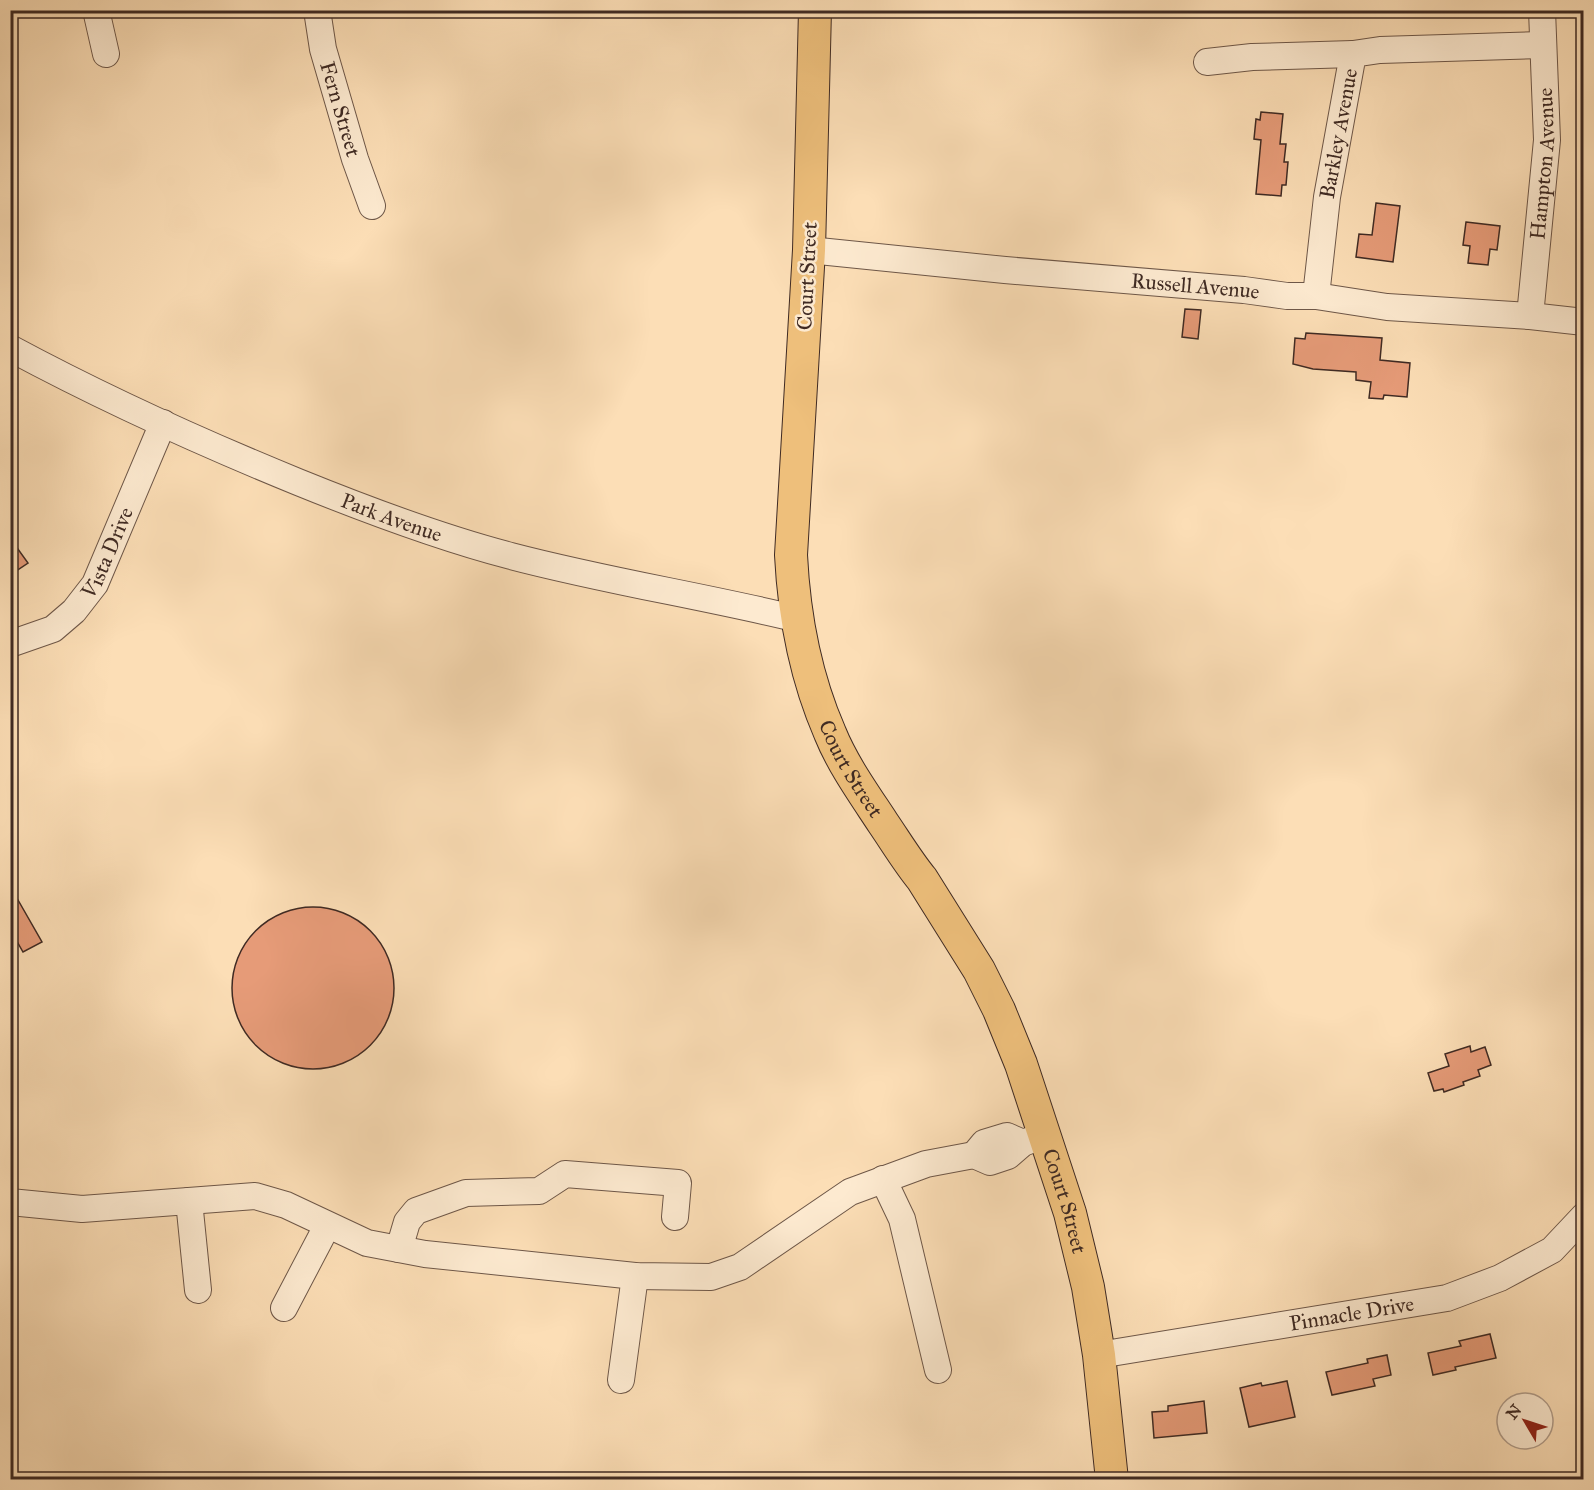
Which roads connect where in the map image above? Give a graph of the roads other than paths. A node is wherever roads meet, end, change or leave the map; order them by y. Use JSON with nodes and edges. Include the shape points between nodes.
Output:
{"nodes":[{"id":1,"x":96,"y":10,"type":"edge"},
{"id":2,"x":317,"y":10,"type":"edge"},
{"id":3,"x":815,"y":10,"type":"edge"},
{"id":4,"x":1542,"y":10,"type":"edge"},
{"id":5,"x":1543,"y":45,"type":"junction"},
{"id":6,"x":106,"y":54,"type":"dead end"},
{"id":7,"x":1353,"y":54,"type":"junction"},
{"id":8,"x":1207,"y":62,"type":"dead end"},
{"id":9,"x":372,"y":206,"type":"dead end"},
{"id":10,"x":809,"y":250,"type":"junction"},
{"id":11,"x":1316,"y":296,"type":"junction"},
{"id":12,"x":1530,"y":316,"type":"junction"},
{"id":13,"x":1584,"y":322,"type":"edge"},
{"id":14,"x":10,"y":348,"type":"edge"},
{"id":15,"x":163,"y":423,"type":"junction"},
{"id":16,"x":798,"y":619,"type":"junction"},
{"id":17,"x":10,"y":644,"type":"edge"},
{"id":18,"x":1033,"y":1139,"type":"junction"},
{"id":19,"x":883,"y":1179,"type":"junction"},
{"id":20,"x":189,"y":1201,"type":"junction"},
{"id":21,"x":10,"y":1202,"type":"edge"},
{"id":22,"x":675,"y":1216,"type":"dead end"},
{"id":23,"x":1584,"y":1216,"type":"edge"},
{"id":24,"x":327,"y":1226,"type":"junction"},
{"id":25,"x":399,"y":1249,"type":"junction"},
{"id":26,"x":634,"y":1276,"type":"junction"},
{"id":27,"x":198,"y":1290,"type":"dead end"},
{"id":28,"x":284,"y":1308,"type":"dead end"},
{"id":29,"x":1099,"y":1355,"type":"junction"},
{"id":30,"x":938,"y":1370,"type":"dead end"},
{"id":31,"x":621,"y":1380,"type":"dead end"},
{"id":32,"x":1112,"y":1479,"type":"edge"}],
"edges":[{"from":1,"to":6,"type":"street"},
{"from":2,"to":9,"type":"street","name":"Fern Street","via":[[324,49]]},
{"from":3,"to":10,"type":"main road","name":"Court Street"},
{"from":4,"to":5,"type":"street","name":"Hampton Avenue"},
{"from":5,"to":7,"type":"street","name":"Barkley Avenue"},
{"from":5,"to":12,"type":"street","name":"Hampton Avenue","via":[[1547,140]]},
{"from":7,"to":8,"type":"street"},
{"from":7,"to":11,"type":"street","name":"Barkley Avenue","via":[[1327,197]]},
{"from":10,"to":11,"type":"street","name":"Russell Avenue"},
{"from":10,"to":16,"type":"main road","name":"Court Street","via":[[791,555]]},
{"from":11,"to":12,"type":"street","name":"Russell Avenue","via":[[1387,307]]},
{"from":12,"to":13,"type":"street","name":"Russell Avenue"},
{"from":14,"to":15,"type":"street","name":"Park Avenue"},
{"from":15,"to":16,"type":"street","name":"Park Avenue","via":[[242,459],[429,531],[511,556]]},
{"from":15,"to":17,"type":"street","name":"Vista Drive","via":[[95,584],[74,611],[53,629]]},
{"from":16,"to":18,"type":"main road","name":"Court Street","via":[[830,735],[859,787],[979,970],[999,1010],[1021,1064]]},
{"from":18,"to":19,"type":"street","via":[[1008,1156],[990,1162],[974,1155],[926,1164]]},
{"from":18,"to":29,"type":"main road","name":"Court Street","via":[[1080,1249]]},
{"from":19,"to":26,"type":"street","via":[[850,1192],[740,1267],[711,1277]]},
{"from":19,"to":30,"type":"street","via":[[902,1219]]},
{"from":20,"to":21,"type":"street","via":[[82,1209]]},
{"from":20,"to":24,"type":"street","via":[[255,1196],[286,1205]]},
{"from":20,"to":27,"type":"street"},
{"from":22,"to":25,"type":"street","via":[[678,1183],[565,1174],[539,1191],[466,1193],[416,1211],[407,1222]]},
{"from":23,"to":29,"type":"street","name":"Pinnacle Drive","via":[[1552,1250],[1500,1278],[1447,1298]]},
{"from":24,"to":25,"type":"street","via":[[367,1243]]},
{"from":24,"to":28,"type":"street"},
{"from":25,"to":26,"type":"street"},
{"from":26,"to":31,"type":"street"},
{"from":29,"to":32,"type":"main road","name":"Court Street"}]}
